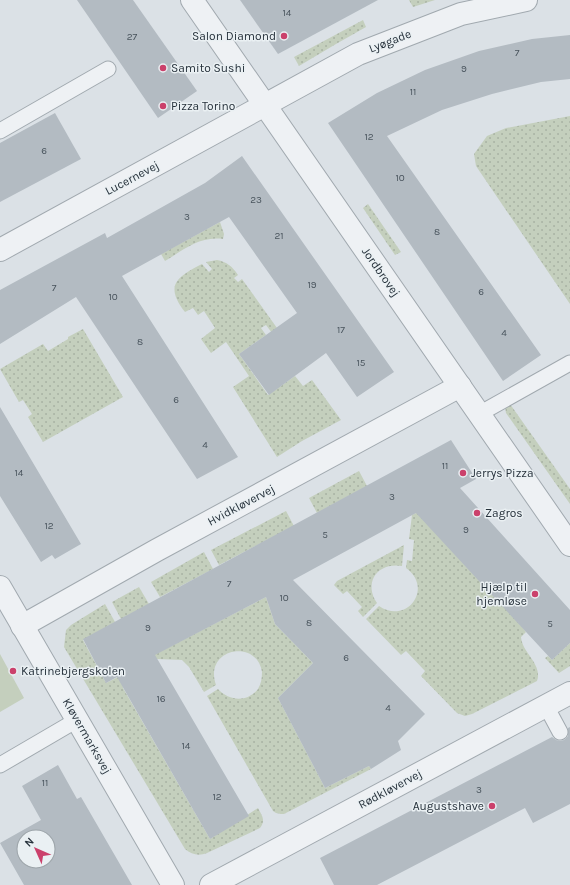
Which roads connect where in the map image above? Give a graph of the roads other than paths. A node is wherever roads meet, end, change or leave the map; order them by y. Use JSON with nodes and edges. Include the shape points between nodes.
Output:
{"nodes":[{"id":1,"x":192,"y":0,"type":"edge"},
{"id":2,"x":526,"y":0,"type":"edge"},
{"id":3,"x":108,"y":69,"type":"dead end"},
{"id":4,"x":265,"y":106,"type":"junction"},
{"id":5,"x":0,"y":131,"type":"edge"},
{"id":6,"x":0,"y":250,"type":"edge"},
{"id":7,"x":570,"y":363,"type":"edge"},
{"id":8,"x":460,"y":386,"type":"junction"},
{"id":9,"x":479,"y":414,"type":"junction"},
{"id":10,"x":570,"y":545,"type":"edge"},
{"id":11,"x":0,"y":587,"type":"edge"},
{"id":12,"x":22,"y":626,"type":"junction"},
{"id":13,"x":570,"y":693,"type":"edge"},
{"id":14,"x":546,"y":706,"type":"junction"},
{"id":15,"x":77,"y":720,"type":"junction"},
{"id":16,"x":560,"y":732,"type":"dead end"},
{"id":17,"x":0,"y":765,"type":"edge"},
{"id":18,"x":173,"y":885,"type":"edge"},
{"id":19,"x":211,"y":885,"type":"edge"}],
"edges":[{"from":1,"to":4,"type":"street","name":"Jordbrovej"},
{"from":2,"to":4,"type":"street","name":"Lyøgade","via":[[461,14],[358,54]]},
{"from":3,"to":5,"type":"lane"},
{"from":4,"to":6,"type":"street","name":"Lucernevej"},
{"from":4,"to":8,"type":"street","name":"Jordbrovej"},
{"from":7,"to":9,"type":"lane"},
{"from":8,"to":9,"type":"street","name":"Jordbrovej"},
{"from":8,"to":12,"type":"street","name":"Hvidkløvervej"},
{"from":9,"to":10,"type":"street","name":"Jordbrovej"},
{"from":11,"to":12,"type":"street","name":"Kløvermarksvej"},
{"from":12,"to":15,"type":"street","name":"Kløvermarksvej"},
{"from":13,"to":14,"type":"street","name":"Rødkløvervej"},
{"from":14,"to":16,"type":"lane"},
{"from":14,"to":19,"type":"street","name":"Rødkløvervej"},
{"from":15,"to":17,"type":"lane"},
{"from":15,"to":18,"type":"street","name":"Kløvermarksvej"}]}
